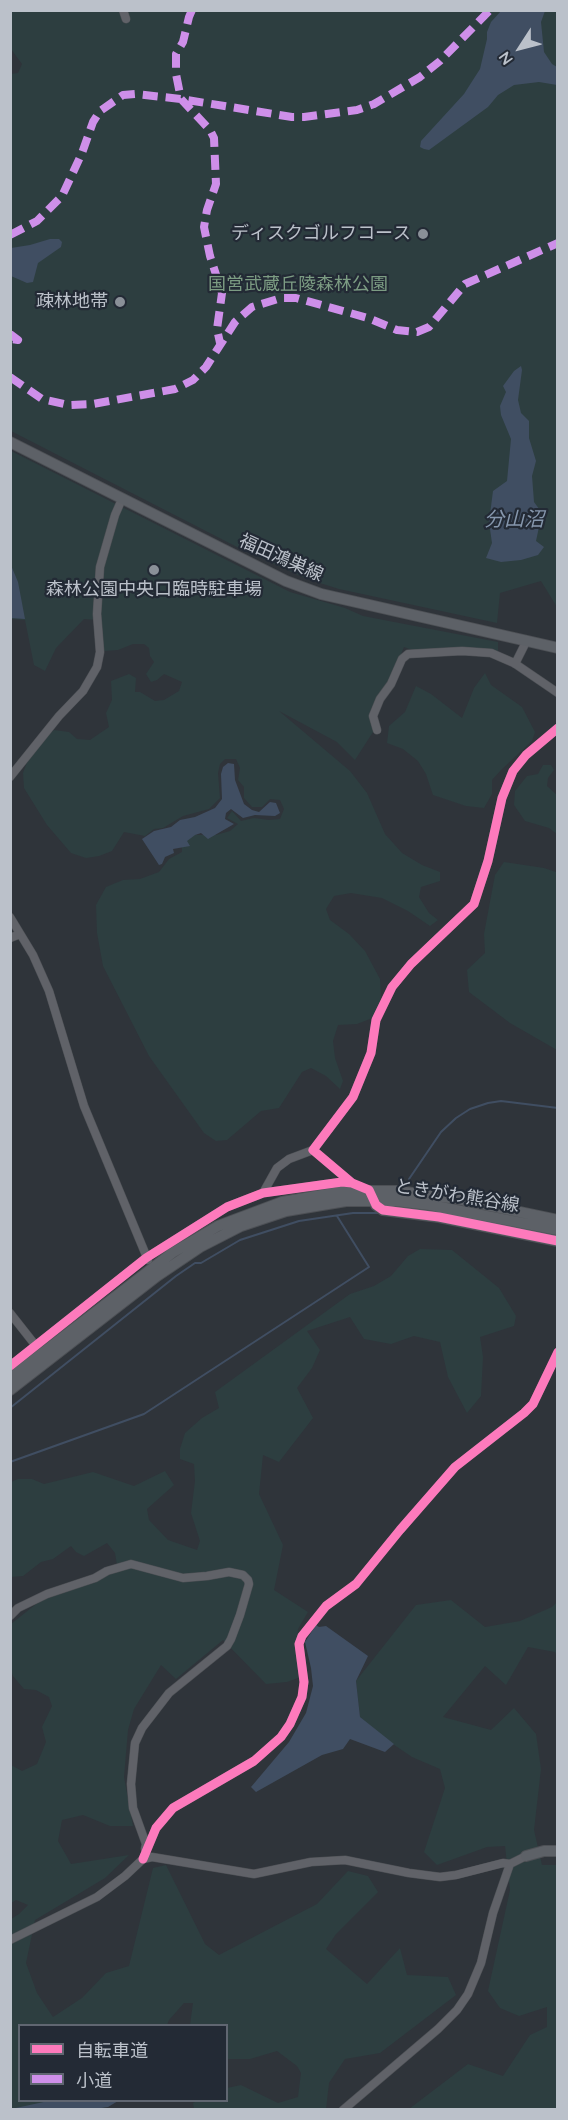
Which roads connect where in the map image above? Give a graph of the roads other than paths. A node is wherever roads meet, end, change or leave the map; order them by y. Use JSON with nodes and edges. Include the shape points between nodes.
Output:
{"nodes":[{"id":1,"x":10,"y":442,"type":"edge"},
{"id":2,"x":122,"y":499,"type":"junction"},
{"id":3,"x":527,"y":640,"type":"junction"},
{"id":4,"x":558,"y":648,"type":"edge"},
{"id":5,"x":515,"y":664,"type":"junction"},
{"id":6,"x":558,"y":693,"type":"edge"},
{"id":7,"x":558,"y":729,"type":"edge"},
{"id":8,"x":377,"y":730,"type":"dead end"},
{"id":9,"x":10,"y":777,"type":"edge"},
{"id":10,"x":10,"y":917,"type":"edge"},
{"id":11,"x":20,"y":934,"type":"junction"},
{"id":12,"x":10,"y":938,"type":"edge"},
{"id":13,"x":313,"y":1150,"type":"junction"},
{"id":14,"x":352,"y":1183,"type":"junction"},
{"id":15,"x":263,"y":1193,"type":"junction"},
{"id":16,"x":377,"y":1196,"type":"junction"},
{"id":17,"x":558,"y":1220,"type":"edge"},
{"id":18,"x":558,"y":1230,"type":"edge"},
{"id":19,"x":558,"y":1240,"type":"edge"},
{"id":20,"x":152,"y":1267,"type":"junction"},
{"id":21,"x":10,"y":1312,"type":"edge"},
{"id":22,"x":36,"y":1346,"type":"junction"},
{"id":23,"x":558,"y":1352,"type":"edge"},
{"id":24,"x":10,"y":1366,"type":"edge"},
{"id":25,"x":10,"y":1378,"type":"edge"},
{"id":26,"x":10,"y":1390,"type":"edge"},
{"id":27,"x":10,"y":1616,"type":"edge"},
{"id":28,"x":558,"y":1851,"type":"edge"},
{"id":29,"x":526,"y":1856,"type":"joint"},
{"id":30,"x":143,"y":1859,"type":"junction"},
{"id":31,"x":510,"y":1864,"type":"junction"},
{"id":32,"x":10,"y":1940,"type":"edge"},
{"id":33,"x":343,"y":2109,"type":"edge"}],
"edges":[{"from":1,"to":2,"type":"main road","name":"福田鴻巣線"},
{"from":2,"to":3,"type":"main road","name":"福田鴻巣線","via":[[286,581],[321,594]]},
{"from":2,"to":9,"type":"street","via":[[100,567],[97,667],[83,691]]},
{"from":3,"to":4,"type":"main road","name":"福田鴻巣線"},
{"from":3,"to":5,"type":"street"},
{"from":5,"to":6,"type":"street"},
{"from":5,"to":8,"type":"street","via":[[491,653],[408,654],[380,699],[374,716]]},
{"from":7,"to":13,"type":"street","via":[[513,771],[474,904],[392,987],[376,1020],[371,1053],[353,1098]]},
{"from":10,"to":11,"type":"street"},
{"from":11,"to":12,"type":"street"},
{"from":11,"to":20,"type":"street","via":[[49,990],[84,1106]]},
{"from":13,"to":14,"type":"street"},
{"from":13,"to":15,"type":"street","via":[[289,1158],[277,1168]]},
{"from":14,"to":15,"type":"street"},
{"from":14,"to":16,"type":"street"},
{"from":15,"to":20,"type":"street","via":[[227,1207]]},
{"from":16,"to":17,"type":"main road","name":"ときがわ熊谷線","via":[[398,1191]]},
{"from":16,"to":18,"type":"main road","name":"ときがわ熊谷線"},
{"from":16,"to":19,"type":"main road","via":[[376,1205],[383,1210]]},
{"from":16,"to":20,"type":"main road","name":"ときがわ熊谷線","via":[[313,1205],[262,1218]]},
{"from":20,"to":22,"type":"street"},
{"from":20,"to":25,"type":"main road","name":"ときがわ熊谷線"},
{"from":20,"to":26,"type":"main road","name":"ときがわ熊谷線"},
{"from":21,"to":22,"type":"street"},
{"from":22,"to":24,"type":"street"},
{"from":23,"to":30,"type":"street","via":[[524,1413],[455,1467],[356,1584],[327,1606],[302,1636],[302,1697],[281,1737],[254,1761],[173,1808],[156,1828]]},
{"from":27,"to":30,"type":"street","via":[[47,1594],[131,1564],[183,1578],[229,1572],[248,1580],[227,1646],[169,1693],[135,1743],[131,1784],[133,1808],[146,1844]]},
{"from":28,"to":29,"type":"main road"},
{"from":29,"to":31,"type":"street"},
{"from":30,"to":31,"type":"street","via":[[160,1857],[254,1874],[311,1862],[345,1860],[440,1877]]},
{"from":30,"to":32,"type":"street","via":[[97,1897]]},
{"from":31,"to":33,"type":"street","via":[[468,1994],[438,2029]]}]}
